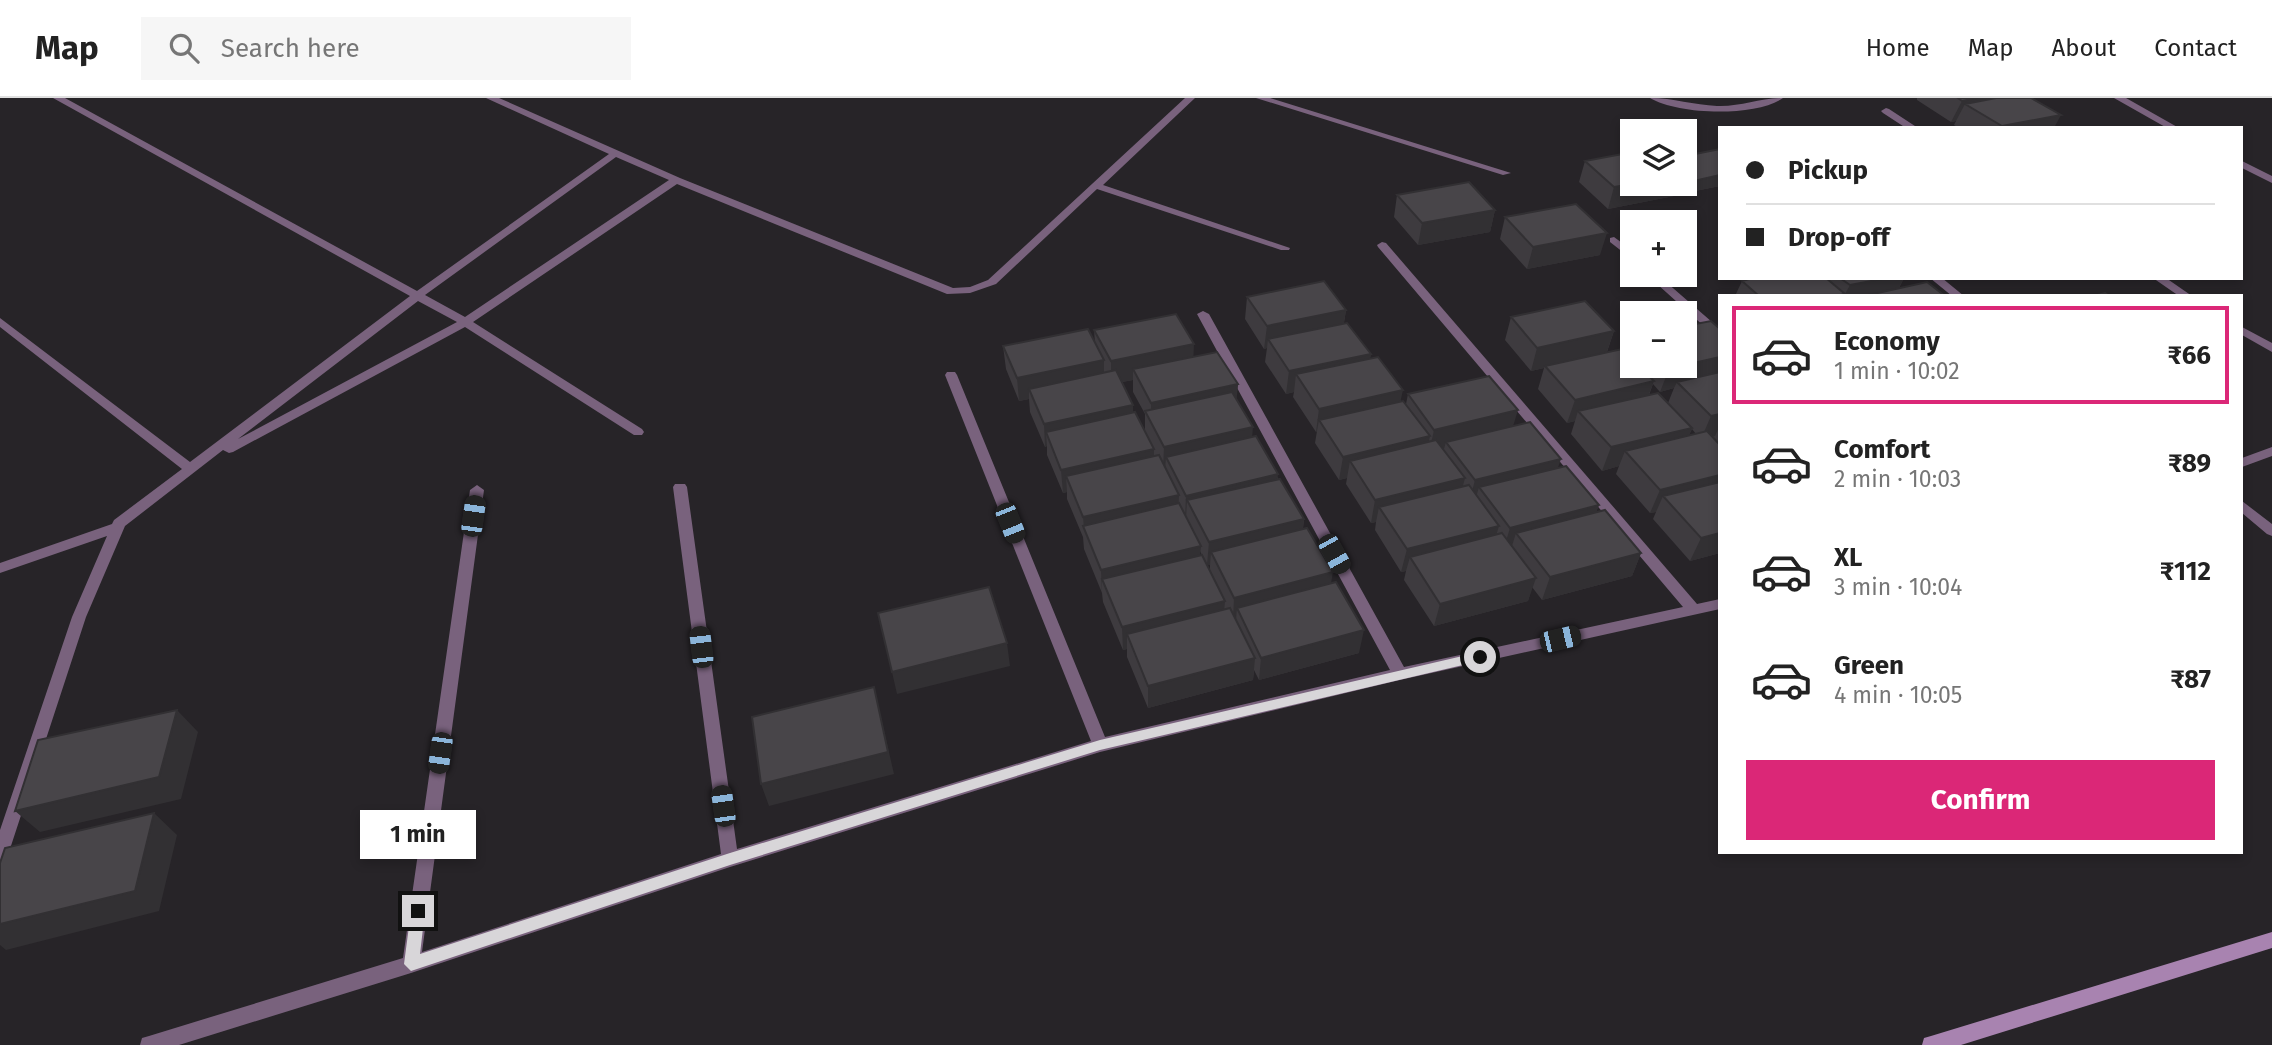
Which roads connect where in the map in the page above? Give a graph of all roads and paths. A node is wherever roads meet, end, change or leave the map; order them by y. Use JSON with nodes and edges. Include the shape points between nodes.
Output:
{"nodes":[{"id":1,"x":58,"y":98,"type":"edge"},
{"id":2,"x":491,"y":98,"type":"edge"},
{"id":3,"x":1190,"y":98,"type":"edge"},
{"id":4,"x":1262,"y":98,"type":"edge"},
{"id":5,"x":1655,"y":98,"type":"edge"},
{"id":6,"x":1778,"y":98,"type":"edge"},
{"id":7,"x":2119,"y":98,"type":"edge"},
{"id":8,"x":1886,"y":111,"type":"dead end"},
{"id":9,"x":1910,"y":126,"type":"edge"},
{"id":10,"x":2170,"y":126,"type":"edge"},
{"id":11,"x":616,"y":153,"type":"junction"},
{"id":12,"x":2243,"y":165,"type":"edge"},
{"id":13,"x":1506,"y":173,"type":"dead end"},
{"id":14,"x":676,"y":180,"type":"junction"},
{"id":15,"x":2272,"y":180,"type":"edge"},
{"id":16,"x":1097,"y":186,"type":"junction"},
{"id":17,"x":1614,"y":240,"type":"dead end"},
{"id":18,"x":1382,"y":245,"type":"dead end"},
{"id":19,"x":1620,"y":245,"type":"edge"},
{"id":20,"x":1285,"y":248,"type":"dead end"},
{"id":21,"x":1938,"y":280,"type":"edge"},
{"id":22,"x":2161,"y":280,"type":"edge"},
{"id":23,"x":1666,"y":287,"type":"edge"},
{"id":24,"x":1956,"y":294,"type":"edge"},
{"id":25,"x":2184,"y":294,"type":"edge"},
{"id":26,"x":417,"y":296,"type":"junction"},
{"id":27,"x":1203,"y":314,"type":"dead end"},
{"id":28,"x":0,"y":321,"type":"edge"},
{"id":29,"x":465,"y":322,"type":"junction"},
{"id":30,"x":2243,"y":331,"type":"edge"},
{"id":31,"x":1718,"y":333,"type":"edge"},
{"id":32,"x":2272,"y":348,"type":"edge"},
{"id":33,"x":951,"y":375,"type":"dead end"},
{"id":34,"x":638,"y":432,"type":"dead end"},
{"id":35,"x":2272,"y":451,"type":"edge"},
{"id":36,"x":2243,"y":463,"type":"edge"},
{"id":37,"x":191,"y":469,"type":"junction"},
{"id":38,"x":680,"y":487,"type":"dead end"},
{"id":39,"x":477,"y":490,"type":"dead end"},
{"id":40,"x":2243,"y":507,"type":"edge"},
{"id":41,"x":115,"y":528,"type":"junction"},
{"id":42,"x":2272,"y":531,"type":"edge"},
{"id":43,"x":0,"y":568,"type":"edge"},
{"id":44,"x":1718,"y":604,"type":"edge"},
{"id":45,"x":1694,"y":610,"type":"junction"},
{"id":46,"x":1400,"y":674,"type":"junction"},
{"id":47,"x":1100,"y":745,"type":"junction"},
{"id":48,"x":0,"y":855,"type":"edge"},
{"id":49,"x":730,"y":859,"type":"junction"},
{"id":50,"x":2272,"y":940,"type":"edge"},
{"id":51,"x":411,"y":964,"type":"junction"},
{"id":52,"x":149,"y":1045,"type":"edge"},
{"id":53,"x":1931,"y":1045,"type":"edge"}],
"edges":[{"from":1,"to":26,"type":"street"},
{"from":2,"to":11,"type":"street"},
{"from":3,"to":16,"type":"street"},
{"from":4,"to":13,"type":"street"},
{"from":5,"to":6,"type":"street","via":[[1727,110]]},
{"from":7,"to":10,"type":"street"},
{"from":8,"to":9,"type":"street"},
{"from":11,"to":14,"type":"street"},
{"from":11,"to":26,"type":"street"},
{"from":12,"to":15,"type":"street"},
{"from":14,"to":16,"type":"street","via":[[947,291],[960,292],[976,291],[992,282]]},
{"from":14,"to":29,"type":"street"},
{"from":16,"to":20,"type":"street"},
{"from":17,"to":19,"type":"street"},
{"from":18,"to":45,"type":"street"},
{"from":21,"to":24,"type":"street"},
{"from":22,"to":25,"type":"street"},
{"from":23,"to":31,"type":"street"},
{"from":26,"to":29,"type":"street"},
{"from":26,"to":37,"type":"street"},
{"from":27,"to":46,"type":"street"},
{"from":28,"to":37,"type":"street"},
{"from":29,"to":34,"type":"street"},
{"from":29,"to":37,"type":"street"},
{"from":30,"to":32,"type":"street"},
{"from":33,"to":47,"type":"street"},
{"from":35,"to":36,"type":"street"},
{"from":37,"to":41,"type":"street"},
{"from":38,"to":49,"type":"street"},
{"from":39,"to":51,"type":"street"},
{"from":40,"to":42,"type":"street"},
{"from":41,"to":43,"type":"street"},
{"from":41,"to":48,"type":"street","via":[[79,617]]},
{"from":44,"to":45,"type":"street"},
{"from":45,"to":46,"type":"street"},
{"from":46,"to":47,"type":"street"},
{"from":47,"to":49,"type":"street"},
{"from":49,"to":51,"type":"street"},
{"from":50,"to":53,"type":"main road"},
{"from":51,"to":52,"type":"street"}]}
